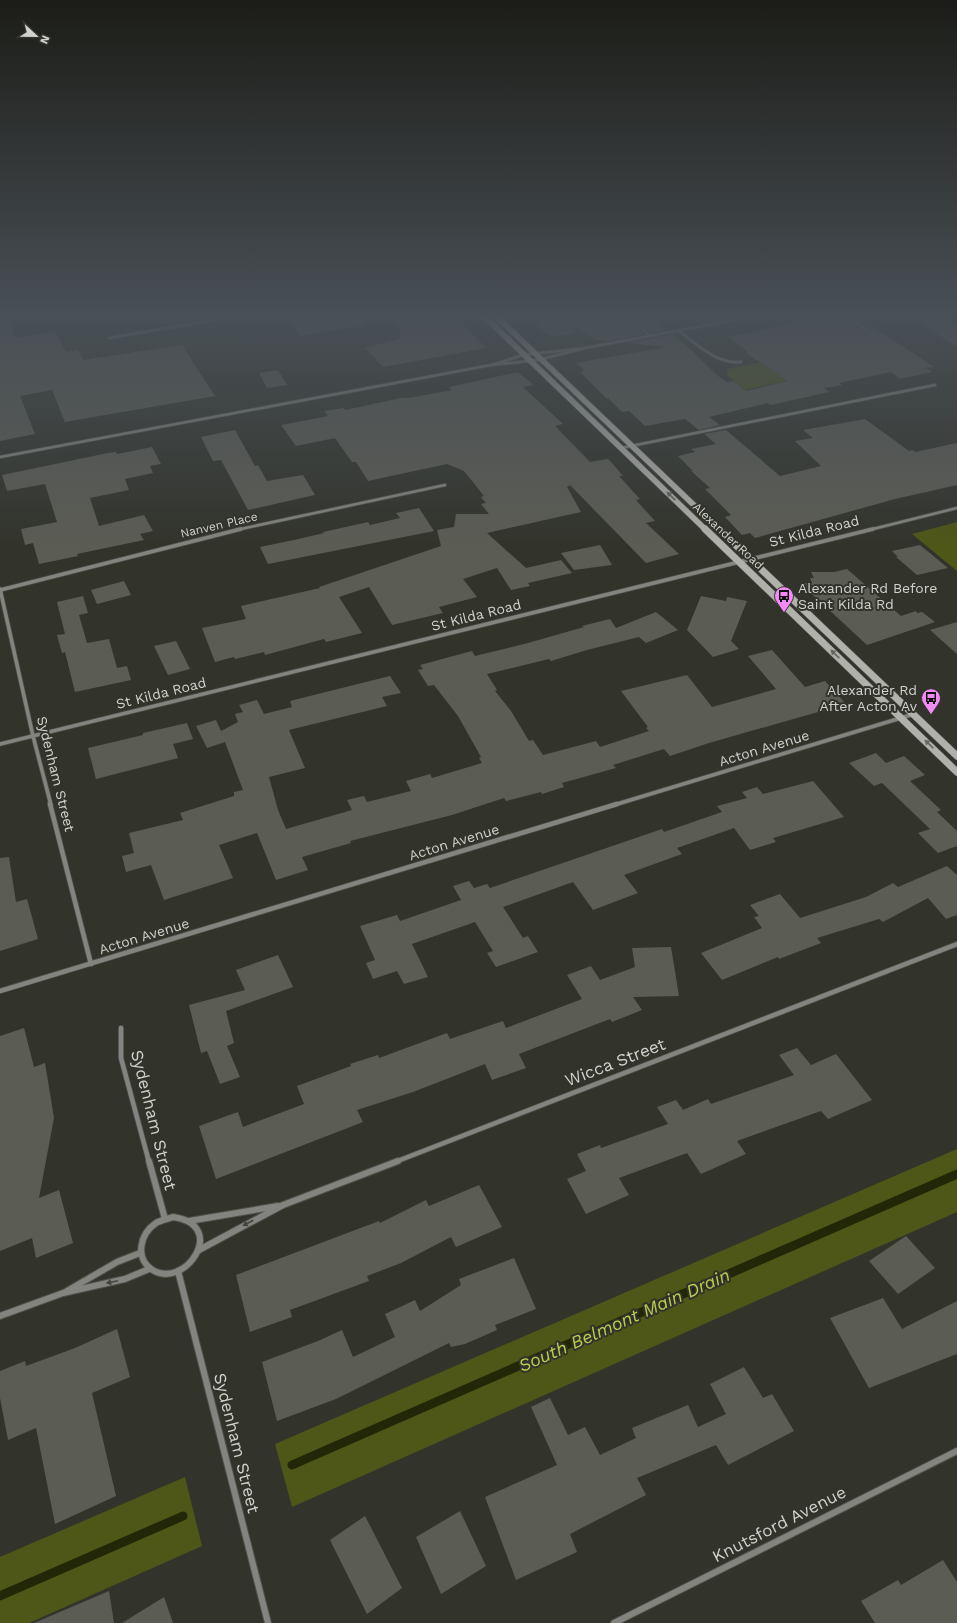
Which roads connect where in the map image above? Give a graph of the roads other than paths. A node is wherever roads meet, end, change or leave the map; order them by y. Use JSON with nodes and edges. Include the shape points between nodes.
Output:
{"nodes":[{"id":1,"x":352,"y":392,"type":"edge"},
{"id":2,"x":562,"y":392,"type":"edge"},
{"id":3,"x":575,"y":392,"type":"edge"},
{"id":4,"x":901,"y":392,"type":"edge"},
{"id":5,"x":631,"y":446,"type":"junction"},
{"id":6,"x":621,"y":448,"type":"junction"},
{"id":7,"x":0,"y":457,"type":"edge"},
{"id":8,"x":445,"y":485,"type":"dead end"},
{"id":9,"x":957,"y":508,"type":"edge"},
{"id":10,"x":749,"y":558,"type":"junction"},
{"id":11,"x":740,"y":561,"type":"junction"},
{"id":12,"x":0,"y":590,"type":"edge"},
{"id":13,"x":914,"y":714,"type":"junction"},
{"id":14,"x":902,"y":718,"type":"junction"},
{"id":15,"x":33,"y":736,"type":"junction"},
{"id":16,"x":0,"y":744,"type":"edge"},
{"id":17,"x":957,"y":756,"type":"edge"},
{"id":18,"x":957,"y":772,"type":"edge"},
{"id":19,"x":957,"y":944,"type":"edge"},
{"id":20,"x":91,"y":964,"type":"junction"},
{"id":21,"x":0,"y":991,"type":"edge"},
{"id":22,"x":121,"y":1028,"type":"dead end"},
{"id":23,"x":283,"y":1205,"type":"junction"},
{"id":24,"x":165,"y":1219,"type":"junction"},
{"id":25,"x":189,"y":1221,"type":"junction"},
{"id":26,"x":199,"y":1250,"type":"junction"},
{"id":27,"x":140,"y":1253,"type":"junction"},
{"id":28,"x":148,"y":1269,"type":"junction"},
{"id":29,"x":178,"y":1271,"type":"junction"},
{"id":30,"x":63,"y":1293,"type":"junction"},
{"id":31,"x":0,"y":1316,"type":"edge"},
{"id":32,"x":957,"y":1451,"type":"edge"},
{"id":33,"x":268,"y":1623,"type":"edge"},
{"id":34,"x":614,"y":1623,"type":"edge"}],
"edges":[{"from":1,"to":7,"type":"street"},
{"from":2,"to":6,"type":"main road","name":"Alexander Road"},
{"from":3,"to":5,"type":"main road","name":"Alexander Road"},
{"from":4,"to":5,"type":"street"},
{"from":5,"to":6,"type":"street"},
{"from":5,"to":10,"type":"main road","name":"Alexander Road"},
{"from":11,"to":6,"type":"main road","name":"Alexander Road","one_way":true},
{"from":8,"to":12,"type":"street","name":"Nanven Place","via":[[211,535]]},
{"from":9,"to":10,"type":"street","name":"St Kilda Road"},
{"from":10,"to":11,"type":"street","name":"St Kilda Road"},
{"from":10,"to":13,"type":"main road","name":"Alexander Road"},
{"from":14,"to":11,"type":"main road","name":"Alexander Road","one_way":true},
{"from":11,"to":15,"type":"street","name":"St Kilda Road"},
{"from":12,"to":15,"type":"street","name":"Sydenham Street"},
{"from":13,"to":14,"type":"street","name":"Acton Avenue"},
{"from":13,"to":17,"type":"main road","name":"Alexander Road"},
{"from":18,"to":14,"type":"main road","name":"Alexander Road","one_way":true},
{"from":14,"to":20,"type":"street","name":"Acton Avenue"},
{"from":15,"to":16,"type":"street","name":"St Kilda Road"},
{"from":15,"to":20,"type":"street","name":"Sydenham Street"},
{"from":19,"to":23,"type":"street","name":"Wicca Street"},
{"from":20,"to":21,"type":"street","name":"Acton Avenue"},
{"from":22,"to":24,"type":"street","name":"Sydenham Street","via":[[121,1058]]},
{"from":23,"to":25,"type":"street","name":"Wicca Street"},
{"from":23,"to":26,"type":"street","name":"Wicca Street","one_way":true},
{"from":24,"to":25,"type":"street","via":[[173,1217]]},
{"from":24,"to":27,"type":"street","via":[[143,1236]]},
{"from":25,"to":26,"type":"street","via":[[199,1233]]},
{"from":26,"to":29,"type":"street","via":[[190,1262]]},
{"from":27,"to":28,"type":"street"},
{"from":27,"to":30,"type":"street","via":[[117,1262]]},
{"from":28,"to":29,"type":"street","via":[[167,1274]]},
{"from":28,"to":30,"type":"street","one_way":true,"via":[[125,1279]]},
{"from":29,"to":33,"type":"street","name":"Sydenham Street"},
{"from":30,"to":31,"type":"street"},
{"from":32,"to":34,"type":"street","name":"Knutsford Avenue"}]}
